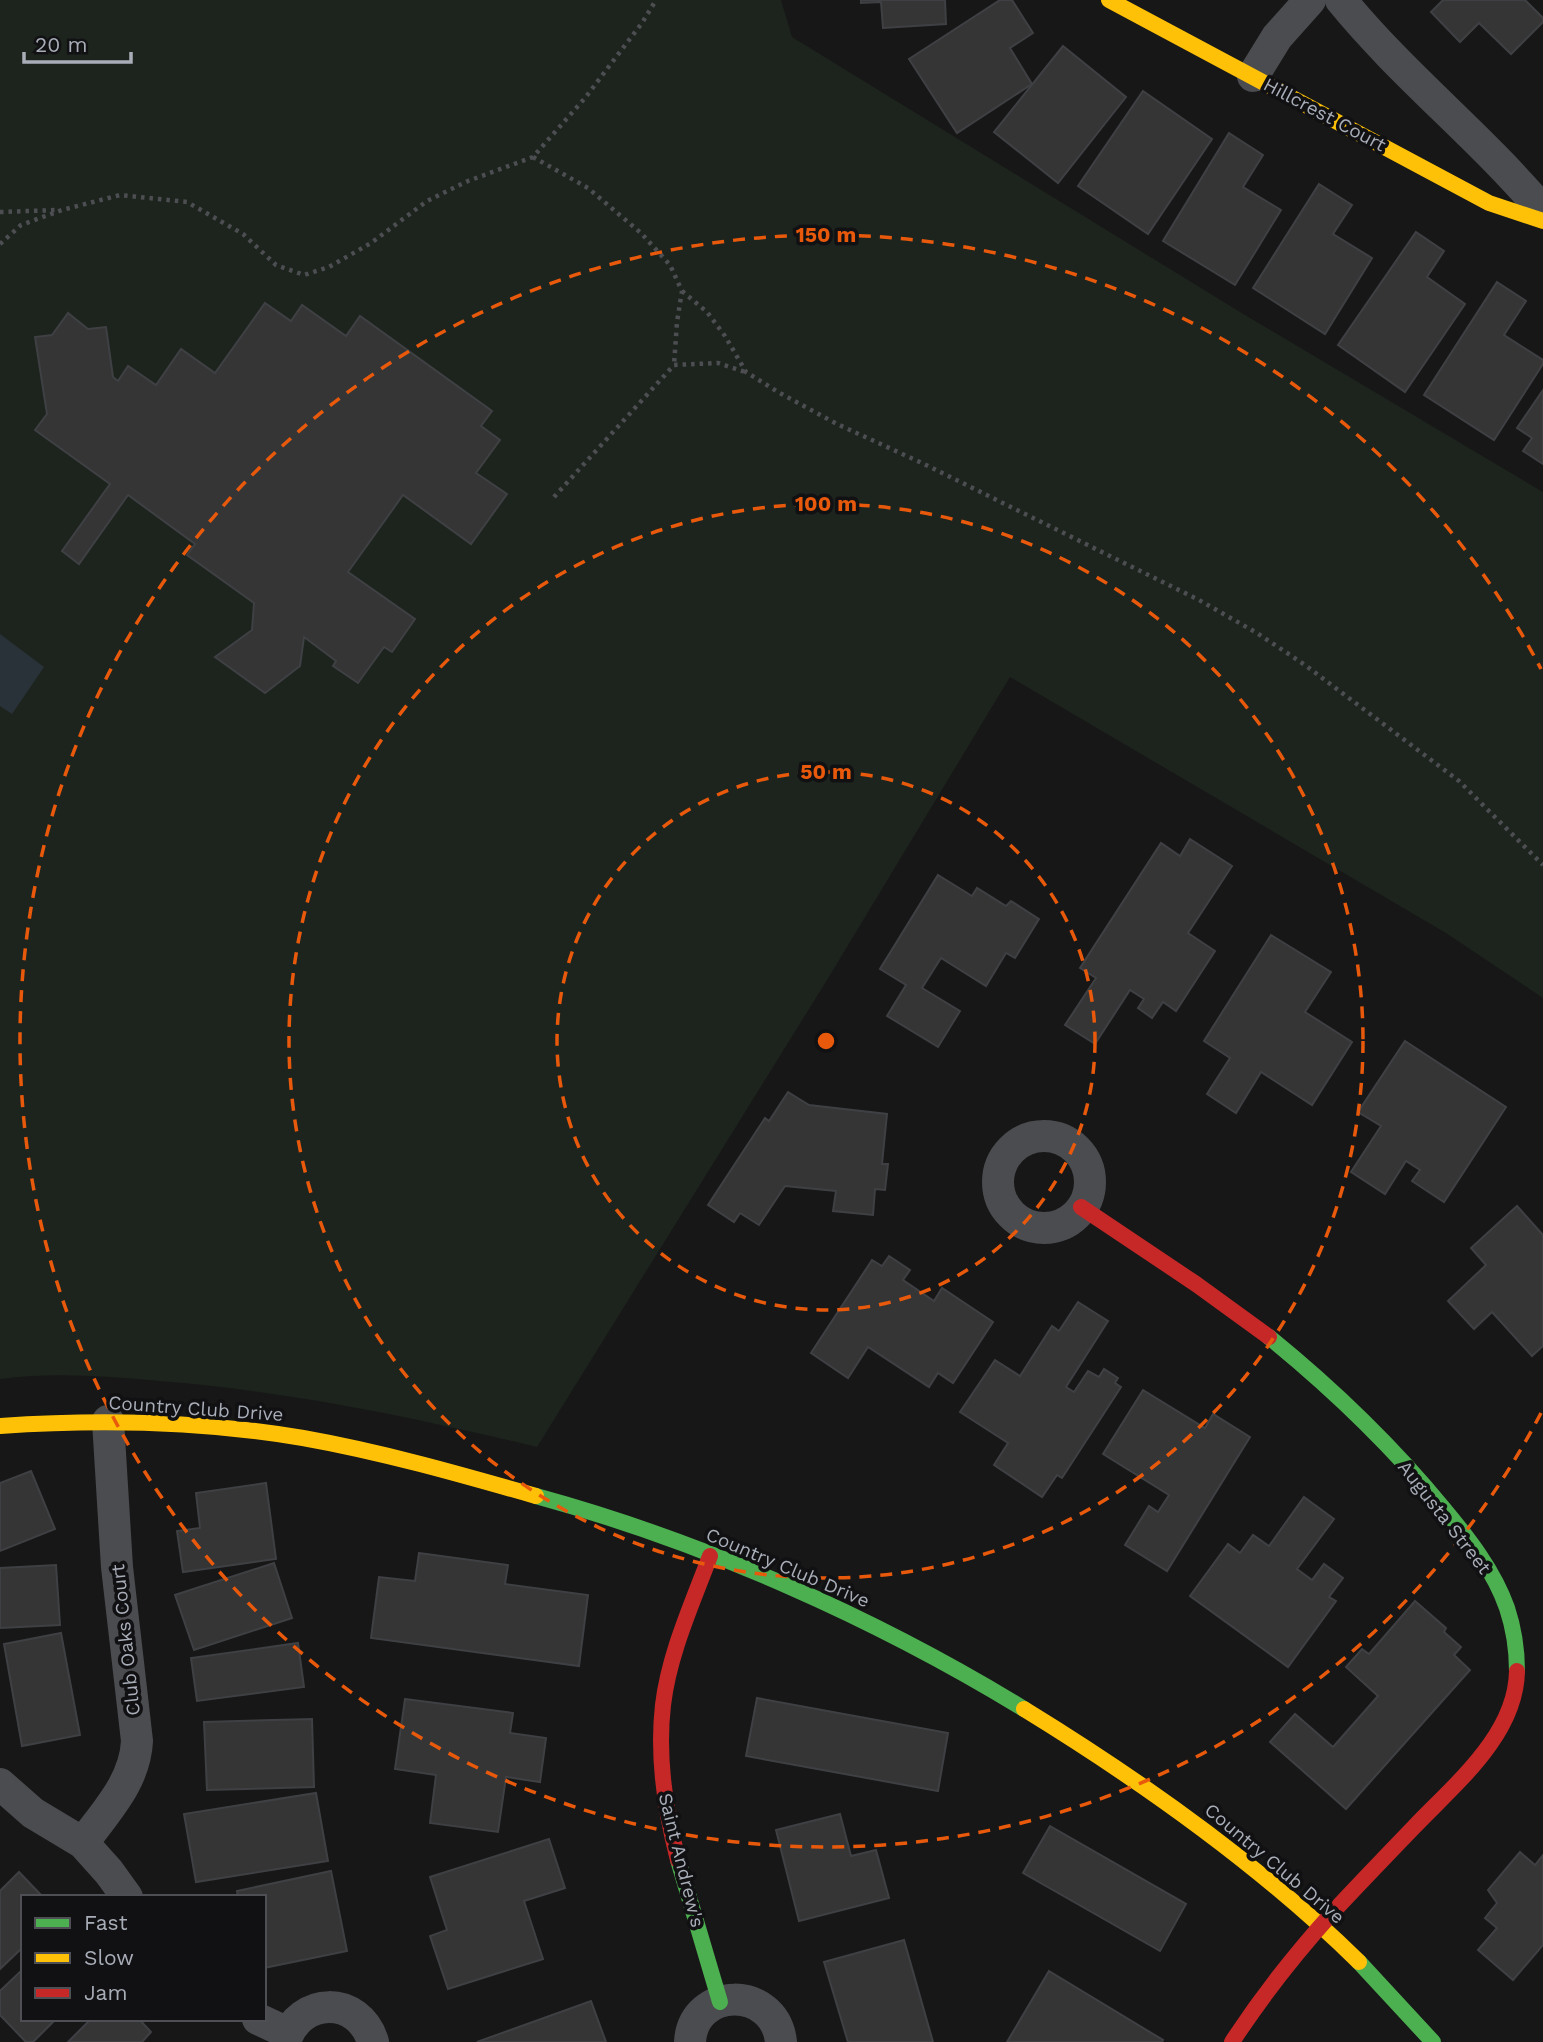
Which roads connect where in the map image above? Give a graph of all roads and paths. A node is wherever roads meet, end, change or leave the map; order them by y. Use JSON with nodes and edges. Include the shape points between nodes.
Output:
{"nodes":[{"id":1,"x":656,"y":0,"type":"edge"},
{"id":2,"x":1109,"y":0,"type":"edge"},
{"id":3,"x":1310,"y":0,"type":"edge"},
{"id":4,"x":1341,"y":0,"type":"edge"},
{"id":5,"x":1254,"y":76,"type":"junction"},
{"id":6,"x":533,"y":157,"type":"junction"},
{"id":7,"x":62,"y":210,"type":"junction"},
{"id":8,"x":1543,"y":211,"type":"edge"},
{"id":9,"x":0,"y":212,"type":"edge"},
{"id":10,"x":1543,"y":221,"type":"edge"},
{"id":11,"x":0,"y":244,"type":"edge"},
{"id":12,"x":682,"y":290,"type":"junction"},
{"id":13,"x":674,"y":365,"type":"junction"},
{"id":14,"x":746,"y":372,"type":"junction"},
{"id":15,"x":554,"y":497,"type":"dead end"},
{"id":16,"x":1543,"y":865,"type":"edge"},
{"id":17,"x":1082,"y":1208,"type":"dead end"},
{"id":18,"x":108,"y":1421,"type":"junction"},
{"id":19,"x":0,"y":1426,"type":"edge"},
{"id":20,"x":710,"y":1556,"type":"junction"},
{"id":21,"x":0,"y":1784,"type":"edge"},
{"id":22,"x":83,"y":1843,"type":"junction"},
{"id":23,"x":126,"y":1895,"type":"edge"},
{"id":24,"x":1320,"y":1925,"type":"junction"},
{"id":25,"x":720,"y":2002,"type":"junction"},
{"id":26,"x":261,"y":2021,"type":"edge"},
{"id":27,"x":286,"y":2038,"type":"edge"},
{"id":28,"x":373,"y":2042,"type":"edge"},
{"id":29,"x":690,"y":2042,"type":"edge"},
{"id":30,"x":781,"y":2042,"type":"edge"},
{"id":31,"x":1232,"y":2042,"type":"edge"},
{"id":32,"x":1433,"y":2042,"type":"edge"}],
"edges":[{"from":1,"to":6,"type":"path","via":[[585,99]]},
{"from":2,"to":5,"type":"street","name":"Hillcrest Court"},
{"from":3,"to":5,"type":"street","via":[[1277,37]]},
{"from":4,"to":8,"type":"street"},
{"from":5,"to":10,"type":"street","name":"Hillcrest Court","via":[[1489,203]]},
{"from":6,"to":7,"type":"path","via":[[427,201],[371,243],[329,267],[304,275],[276,265],[243,234],[187,202],[120,195]]},
{"from":6,"to":12,"type":"path","via":[[588,188],[641,233],[670,265]]},
{"from":7,"to":9,"type":"path"},
{"from":7,"to":11,"type":"path","via":[[21,225]]},
{"from":12,"to":13,"type":"path"},
{"from":12,"to":14,"type":"path","via":[[707,312]]},
{"from":13,"to":14,"type":"path","via":[[718,363]]},
{"from":13,"to":15,"type":"path"},
{"from":14,"to":16,"type":"path","via":[[837,424],[1110,555],[1257,633],[1459,781]]},
{"from":17,"to":24,"type":"street","name":"Augusta Street","via":[[1256,1327],[1358,1414],[1449,1516],[1492,1574],[1505,1601],[1513,1629],[1517,1680],[1502,1723],[1472,1765]]},
{"from":18,"to":19,"type":"street","name":"Country Club Drive"},
{"from":18,"to":20,"type":"street","name":"Country Club Drive","via":[[247,1430],[359,1450],[575,1507]]},
{"from":18,"to":22,"type":"street","name":"Club Oaks Court","via":[[136,1753],[129,1779]]},
{"from":20,"to":24,"type":"street","name":"Country Club Drive","via":[[862,1620],[1034,1713],[1152,1791]]},
{"from":20,"to":25,"type":"street","name":"Saint Andrew's","via":[[666,1686],[660,1751],[671,1831]]},
{"from":21,"to":22,"type":"street","via":[[33,1813]]},
{"from":22,"to":23,"type":"street"},
{"from":24,"to":31,"type":"street","name":"Augusta Street"},
{"from":24,"to":32,"type":"street","name":"Country Club Drive"},
{"from":25,"to":29,"type":"street","via":[[696,2022]]},
{"from":25,"to":30,"type":"street","via":[[743,1999],[765,2010],[775,2022]]},
{"from":26,"to":27,"type":"street"},
{"from":27,"to":28,"type":"street","via":[[297,2020],[310,2011],[333,2007],[356,2016]]}]}
